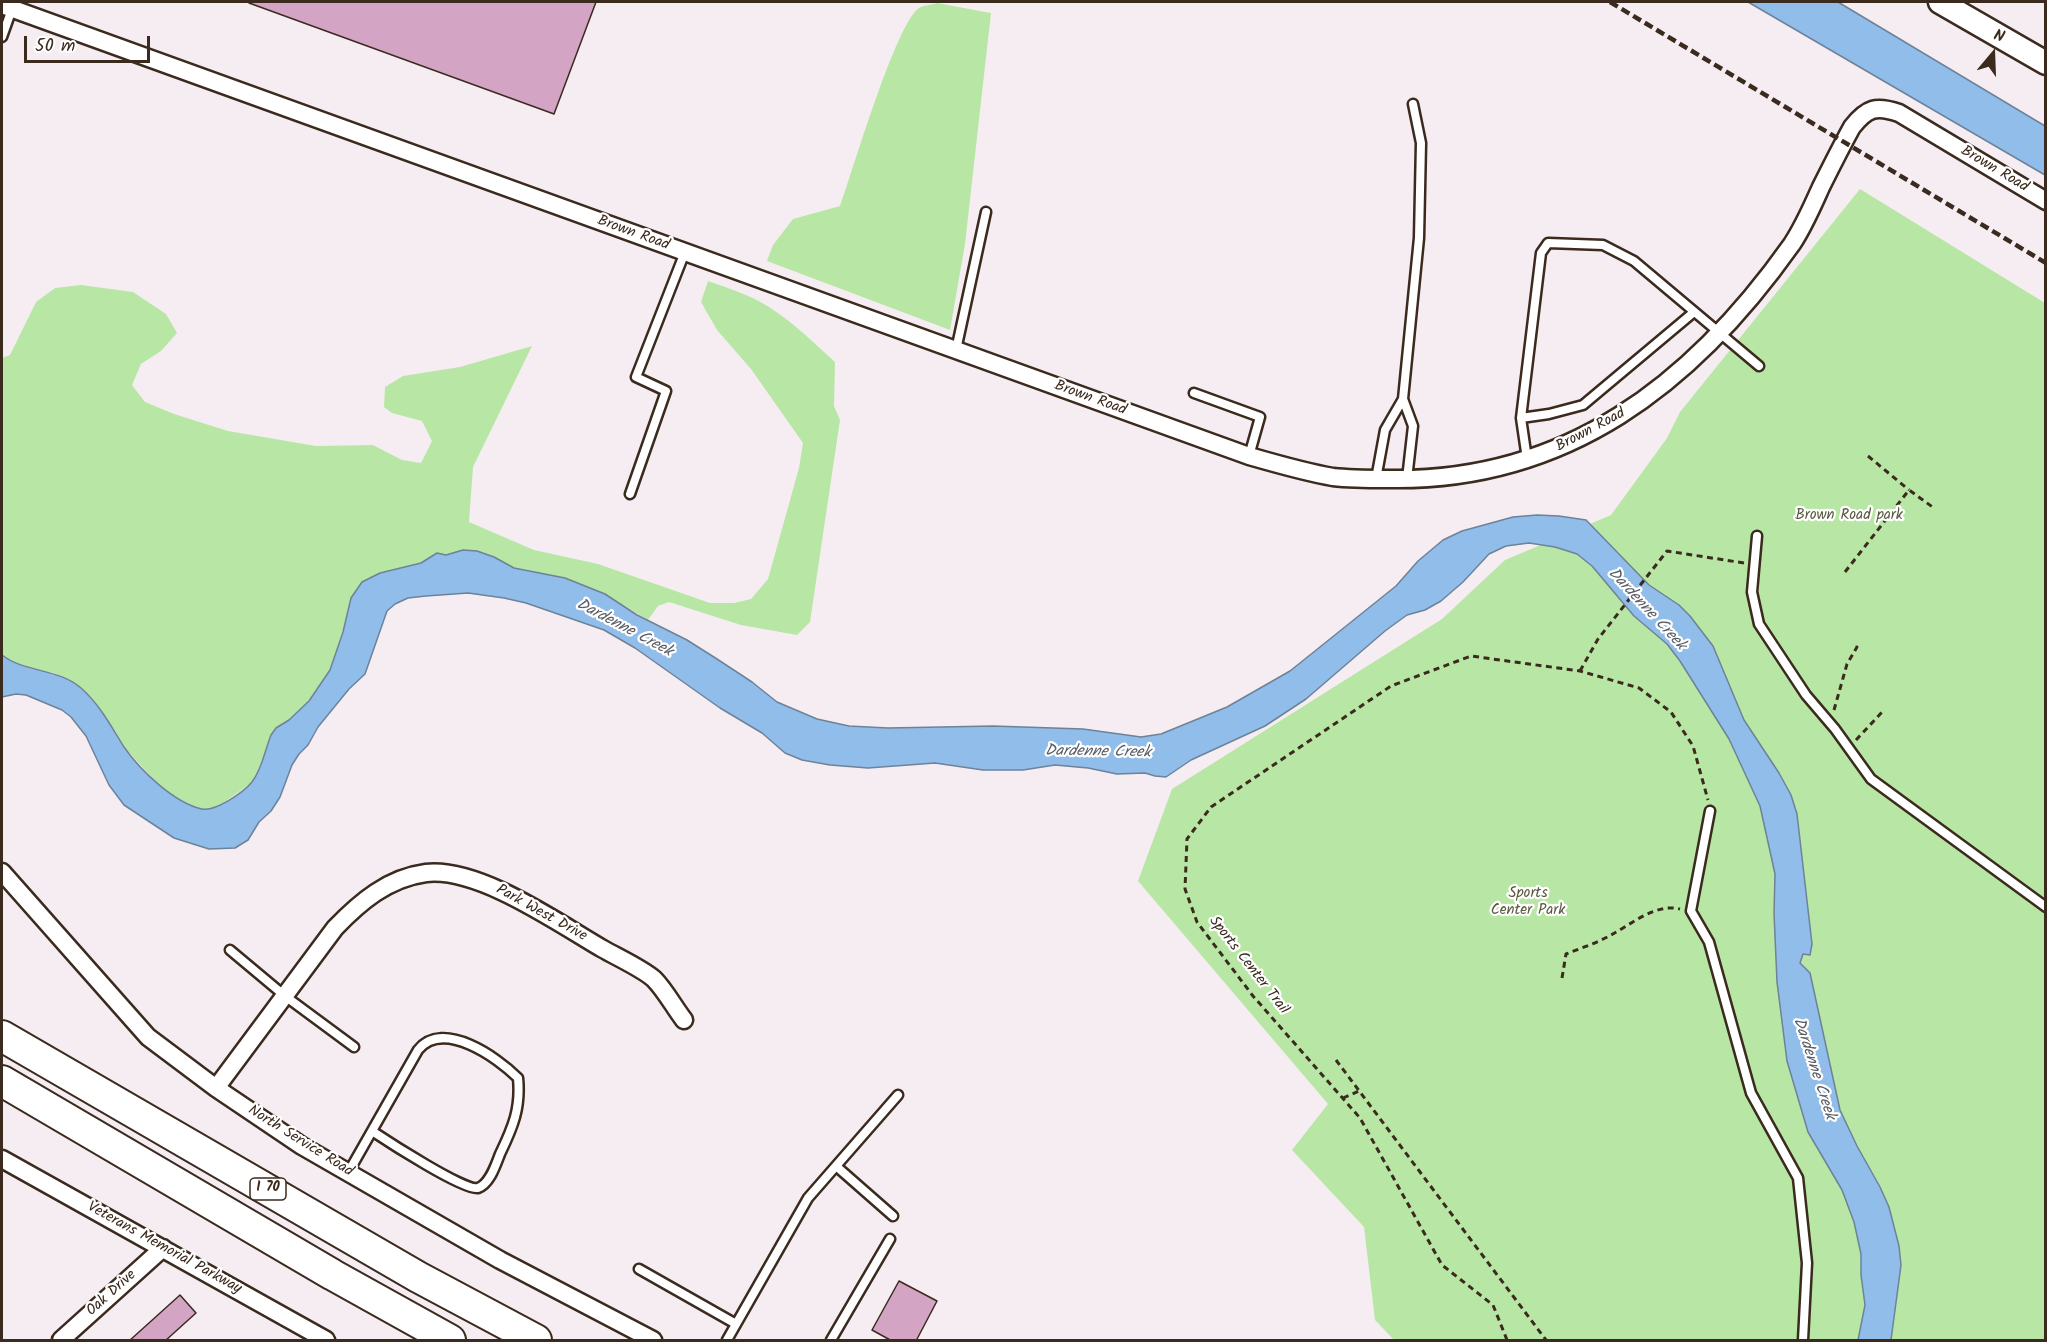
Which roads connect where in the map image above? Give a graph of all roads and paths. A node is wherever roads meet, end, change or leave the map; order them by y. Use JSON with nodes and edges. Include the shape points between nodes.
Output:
{"nodes":[{"id":1,"x":1940,"y":2,"type":"edge"},
{"id":2,"x":7,"y":7,"type":"edge"},
{"id":3,"x":2,"y":37,"type":"edge"},
{"id":4,"x":2046,"y":63,"type":"edge"},
{"id":5,"x":1413,"y":104,"type":"dead end"},
{"id":6,"x":2046,"y":201,"type":"edge"},
{"id":7,"x":986,"y":212,"type":"dead end"},
{"id":8,"x":685,"y":252,"type":"junction"},
{"id":9,"x":1694,"y":312,"type":"junction"},
{"id":10,"x":1719,"y":333,"type":"junction"},
{"id":11,"x":956,"y":351,"type":"junction"},
{"id":12,"x":1759,"y":366,"type":"dead end"},
{"id":13,"x":1194,"y":393,"type":"dead end"},
{"id":14,"x":1403,"y":399,"type":"junction"},
{"id":15,"x":1521,"y":418,"type":"junction"},
{"id":16,"x":1249,"y":456,"type":"junction"},
{"id":17,"x":1868,"y":456,"type":"dead end"},
{"id":18,"x":1527,"y":459,"type":"junction"},
{"id":19,"x":1376,"y":479,"type":"junction"},
{"id":20,"x":1407,"y":480,"type":"junction"},
{"id":21,"x":1909,"y":490,"type":"junction"},
{"id":22,"x":630,"y":494,"type":"dead end"},
{"id":23,"x":1934,"y":508,"type":"dead end"},
{"id":24,"x":1758,"y":536,"type":"dead end"},
{"id":25,"x":1754,"y":565,"type":"junction"},
{"id":26,"x":1845,"y":572,"type":"dead end"},
{"id":27,"x":1854,"y":647,"type":"dead end"},
{"id":28,"x":1580,"y":671,"type":"junction"},
{"id":29,"x":1884,"y":710,"type":"dead end"},
{"id":30,"x":1830,"y":724,"type":"junction"},
{"id":31,"x":1849,"y":748,"type":"junction"},
{"id":32,"x":1710,"y":811,"type":"joint"},
{"id":33,"x":2,"y":872,"type":"edge"},
{"id":34,"x":2046,"y":907,"type":"edge"},
{"id":35,"x":1691,"y":911,"type":"junction"},
{"id":36,"x":230,"y":950,"type":"dead end"},
{"id":37,"x":1562,"y":978,"type":"dead end"},
{"id":38,"x":285,"y":996,"type":"junction"},
{"id":39,"x":684,"y":1020,"type":"dead end"},
{"id":40,"x":2,"y":1036,"type":"edge"},
{"id":41,"x":354,"y":1047,"type":"dead end"},
{"id":42,"x":1336,"y":1060,"type":"dead end"},
{"id":43,"x":2,"y":1082,"type":"edge"},
{"id":44,"x":216,"y":1088,"type":"junction"},
{"id":45,"x":1359,"y":1091,"type":"junction"},
{"id":46,"x":898,"y":1095,"type":"dead end"},
{"id":47,"x":1343,"y":1098,"type":"junction"},
{"id":48,"x":372,"y":1131,"type":"junction"},
{"id":49,"x":2,"y":1159,"type":"edge"},
{"id":50,"x":836,"y":1166,"type":"junction"},
{"id":51,"x":348,"y":1173,"type":"junction"},
{"id":52,"x":893,"y":1216,"type":"dead end"},
{"id":53,"x":890,"y":1239,"type":"dead end"},
{"id":54,"x":163,"y":1248,"type":"junction"},
{"id":55,"x":639,"y":1269,"type":"dead end"},
{"id":56,"x":736,"y":1324,"type":"junction"},
{"id":57,"x":61,"y":1341,"type":"edge"},
{"id":58,"x":326,"y":1341,"type":"edge"},
{"id":59,"x":450,"y":1341,"type":"edge"},
{"id":60,"x":536,"y":1341,"type":"edge"},
{"id":61,"x":653,"y":1341,"type":"edge"},
{"id":62,"x":727,"y":1341,"type":"edge"},
{"id":63,"x":831,"y":1341,"type":"edge"},
{"id":64,"x":1506,"y":1341,"type":"edge"},
{"id":65,"x":1546,"y":1341,"type":"edge"},
{"id":66,"x":1803,"y":1341,"type":"edge"}],
"edges":[{"from":1,"to":4,"type":"main road"},
{"from":2,"to":3,"type":"lane"},
{"from":2,"to":8,"type":"street","name":"Brown Road"},
{"from":5,"to":14,"type":"lane","via":[[1421,143],[1419,238]]},
{"from":6,"to":10,"type":"street","name":"Brown Road","via":[[1899,113],[1871,109],[1852,127],[1793,242]]},
{"from":7,"to":11,"type":"lane"},
{"from":8,"to":11,"type":"street","name":"Brown Road"},
{"from":8,"to":22,"type":"lane","via":[[636,377],[666,391]]},
{"from":9,"to":10,"type":"lane"},
{"from":9,"to":15,"type":"lane","via":[[1583,405]]},
{"from":9,"to":15,"type":"lane","via":[[1634,261],[1603,245],[1548,243],[1541,253]]},
{"from":10,"to":12,"type":"lane"},
{"from":10,"to":18,"type":"street","name":"Brown Road","via":[[1641,403],[1601,428]]},
{"from":11,"to":16,"type":"street","name":"Brown Road"},
{"from":13,"to":16,"type":"lane","via":[[1260,417]]},
{"from":14,"to":19,"type":"lane","via":[[1385,430]]},
{"from":14,"to":20,"type":"lane","via":[[1413,426]]},
{"from":15,"to":18,"type":"lane"},
{"from":16,"to":19,"type":"street","name":"Brown Road","via":[[1334,477]]},
{"from":17,"to":21,"type":"path"},
{"from":18,"to":20,"type":"street","name":"Brown Road","via":[[1450,477]]},
{"from":19,"to":20,"type":"street","name":"Brown Road"},
{"from":21,"to":23,"type":"path"},
{"from":21,"to":26,"type":"path"},
{"from":24,"to":25,"type":"lane"},
{"from":25,"to":28,"type":"path","via":[[1667,551],[1598,639]]},
{"from":25,"to":30,"type":"lane","via":[[1752,592],[1759,624]]},
{"from":27,"to":30,"type":"path"},
{"from":28,"to":32,"type":"path","name":"Sports Center Trail","via":[[1639,688],[1671,712],[1693,746]]},
{"from":28,"to":47,"type":"path","name":"Sports Center Trail","via":[[1471,656],[1390,686],[1211,807],[1187,839],[1185,889],[1197,922],[1253,996]]},
{"from":29,"to":31,"type":"path"},
{"from":30,"to":31,"type":"lane"},
{"from":31,"to":34,"type":"lane","via":[[1871,779]]},
{"from":32,"to":35,"type":"lane"},
{"from":33,"to":44,"type":"street","name":"North Service Road","via":[[141,1030]]},
{"from":35,"to":37,"type":"path","via":[[1668,906],[1566,954]]},
{"from":35,"to":66,"type":"lane","via":[[1709,942],[1752,1093],[1798,1178],[1807,1263]]},
{"from":36,"to":38,"type":"lane"},
{"from":38,"to":39,"type":"street","name":"Park West Drive","via":[[355,907],[402,878],[428,873],[459,876],[500,890],[653,979]]},
{"from":38,"to":41,"type":"lane"},
{"from":38,"to":44,"type":"street","name":"Park West Drive"},
{"from":40,"to":60,"type":"highway","number":"I 70"},
{"from":42,"to":45,"type":"path"},
{"from":43,"to":59,"type":"highway"},
{"from":44,"to":51,"type":"street","name":"North Service Road"},
{"from":45,"to":47,"type":"path"},
{"from":45,"to":65,"type":"path"},
{"from":46,"to":50,"type":"lane"},
{"from":47,"to":64,"type":"path","name":"Sports Center Trail","via":[[1360,1118],[1442,1265],[1493,1305]]},
{"from":48,"to":48,"type":"lane","via":[[425,1042],[443,1037],[456,1040],[488,1055],[518,1078],[520,1096],[513,1127],[490,1175],[477,1188],[454,1180]]},
{"from":48,"to":51,"type":"lane"},
{"from":49,"to":54,"type":"street","name":"Veterans Memorial Parkway"},
{"from":50,"to":52,"type":"lane"},
{"from":50,"to":56,"type":"lane","via":[[808,1198]]},
{"from":51,"to":61,"type":"street","name":"North Service Road"},
{"from":53,"to":63,"type":"lane"},
{"from":54,"to":57,"type":"street","name":"Oak Drive"},
{"from":54,"to":58,"type":"street","name":"Veterans Memorial Parkway"},
{"from":55,"to":56,"type":"lane"},
{"from":56,"to":62,"type":"lane"}]}
